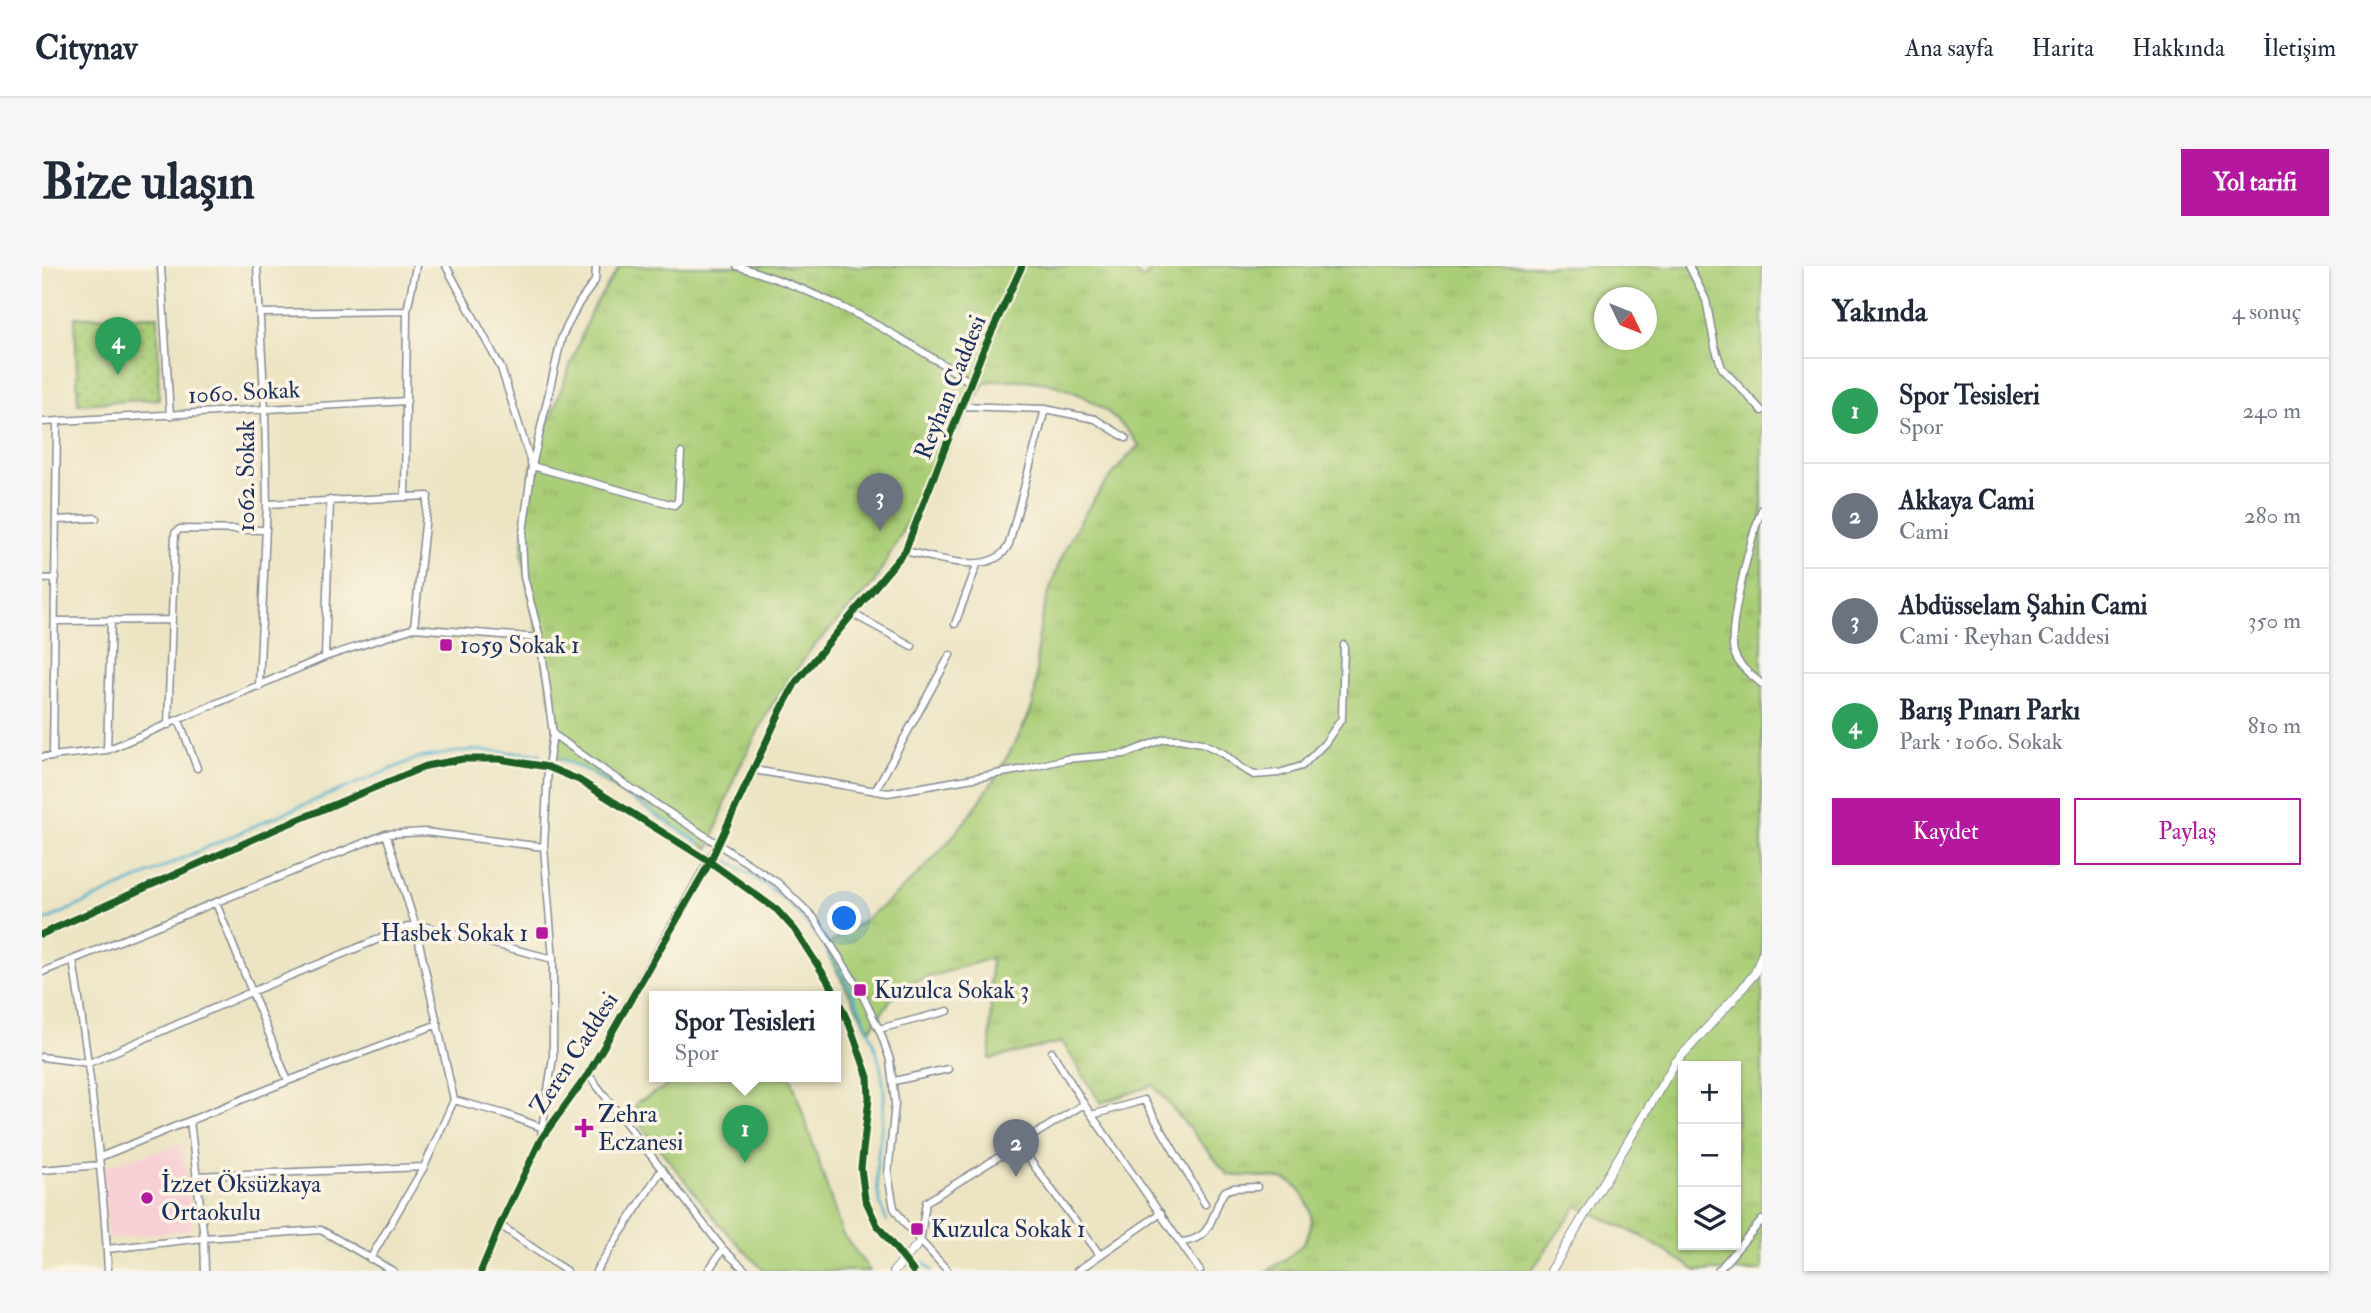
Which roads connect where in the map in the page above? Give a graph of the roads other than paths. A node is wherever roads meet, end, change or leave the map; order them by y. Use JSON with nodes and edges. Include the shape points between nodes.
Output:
{"nodes":[{"id":1,"x":161,"y":266,"type":"edge"},
{"id":2,"x":257,"y":266,"type":"edge"},
{"id":3,"x":416,"y":266,"type":"edge"},
{"id":4,"x":446,"y":266,"type":"edge"},
{"id":5,"x":602,"y":266,"type":"edge"},
{"id":6,"x":737,"y":266,"type":"edge"},
{"id":7,"x":1022,"y":266,"type":"edge"},
{"id":8,"x":1689,"y":266,"type":"edge"},
{"id":9,"x":596,"y":269,"type":"edge"},
{"id":10,"x":407,"y":311,"type":"junction"},
{"id":11,"x":260,"y":313,"type":"junction"},
{"id":12,"x":970,"y":382,"type":"junction"},
{"id":13,"x":407,"y":401,"type":"junction"},
{"id":14,"x":961,"y":406,"type":"junction"},
{"id":15,"x":1045,"y":409,"type":"junction"},
{"id":16,"x":265,"y":411,"type":"junction"},
{"id":17,"x":1762,"y":411,"type":"edge"},
{"id":18,"x":170,"y":416,"type":"junction"},
{"id":19,"x":42,"y":422,"type":"edge"},
{"id":20,"x":57,"y":422,"type":"junction"},
{"id":21,"x":1126,"y":438,"type":"dead end"},
{"id":22,"x":681,"y":453,"type":"dead end"},
{"id":23,"x":532,"y":466,"type":"junction"},
{"id":24,"x":405,"y":497,"type":"junction"},
{"id":25,"x":330,"y":500,"type":"junction"},
{"id":26,"x":267,"y":504,"type":"junction"},
{"id":27,"x":1762,"y":509,"type":"edge"},
{"id":28,"x":96,"y":518,"type":"dead end"},
{"id":29,"x":57,"y":520,"type":"junction"},
{"id":30,"x":266,"y":530,"type":"junction"},
{"id":31,"x":905,"y":551,"type":"junction"},
{"id":32,"x":977,"y":565,"type":"junction"},
{"id":33,"x":42,"y":579,"type":"edge"},
{"id":34,"x":56,"y":579,"type":"junction"},
{"id":35,"x":852,"y":614,"type":"junction"},
{"id":36,"x":111,"y":620,"type":"junction"},
{"id":37,"x":171,"y":620,"type":"junction"},
{"id":38,"x":55,"y":621,"type":"junction"},
{"id":39,"x":956,"y":624,"type":"dead end"},
{"id":40,"x":414,"y":628,"type":"junction"},
{"id":41,"x":540,"y":638,"type":"junction"},
{"id":42,"x":912,"y":646,"type":"dead end"},
{"id":43,"x":1344,"y":646,"type":"dead end"},
{"id":44,"x":950,"y":655,"type":"dead end"},
{"id":45,"x":325,"y":657,"type":"junction"},
{"id":46,"x":1762,"y":684,"type":"edge"},
{"id":47,"x":260,"y":687,"type":"junction"},
{"id":48,"x":179,"y":720,"type":"junction"},
{"id":49,"x":168,"y":725,"type":"junction"},
{"id":50,"x":553,"y":734,"type":"junction"},
{"id":51,"x":107,"y":750,"type":"junction"},
{"id":52,"x":42,"y":757,"type":"edge"},
{"id":53,"x":53,"y":757,"type":"junction"},
{"id":54,"x":548,"y":767,"type":"junction"},
{"id":55,"x":197,"y":768,"type":"dead end"},
{"id":56,"x":754,"y":770,"type":"junction"},
{"id":57,"x":875,"y":791,"type":"junction"},
{"id":58,"x":386,"y":834,"type":"junction"},
{"id":59,"x":719,"y":844,"type":"junction"},
{"id":60,"x":544,"y":847,"type":"junction"},
{"id":61,"x":710,"y":862,"type":"junction"},
{"id":62,"x":216,"y":902,"type":"junction"},
{"id":63,"x":415,"y":924,"type":"junction"},
{"id":64,"x":42,"y":934,"type":"edge"},
{"id":65,"x":1762,"y":955,"type":"edge"},
{"id":66,"x":552,"y":959,"type":"junction"},
{"id":67,"x":73,"y":960,"type":"junction"},
{"id":68,"x":42,"y":972,"type":"edge"},
{"id":69,"x":834,"y":991,"type":"edge"},
{"id":70,"x":251,"y":992,"type":"junction"},
{"id":71,"x":841,"y":1006,"type":"edge"},
{"id":72,"x":947,"y":1011,"type":"dead end"},
{"id":73,"x":438,"y":1024,"type":"junction"},
{"id":74,"x":879,"y":1029,"type":"junction"},
{"id":75,"x":1052,"y":1052,"type":"dead end"},
{"id":76,"x":42,"y":1058,"type":"edge"},
{"id":77,"x":89,"y":1063,"type":"junction"},
{"id":78,"x":948,"y":1069,"type":"dead end"},
{"id":79,"x":588,"y":1074,"type":"junction"},
{"id":80,"x":288,"y":1081,"type":"junction"},
{"id":81,"x":894,"y":1081,"type":"junction"},
{"id":82,"x":454,"y":1100,"type":"junction"},
{"id":83,"x":1084,"y":1104,"type":"junction"},
{"id":84,"x":1092,"y":1115,"type":"junction"},
{"id":85,"x":190,"y":1121,"type":"junction"},
{"id":86,"x":543,"y":1128,"type":"junction"},
{"id":87,"x":541,"y":1139,"type":"junction"},
{"id":88,"x":1018,"y":1144,"type":"junction"},
{"id":89,"x":100,"y":1161,"type":"junction"},
{"id":90,"x":424,"y":1167,"type":"junction"},
{"id":91,"x":662,"y":1169,"type":"junction"},
{"id":92,"x":42,"y":1170,"type":"edge"},
{"id":93,"x":196,"y":1176,"type":"junction"},
{"id":94,"x":1257,"y":1186,"type":"dead end"},
{"id":95,"x":1205,"y":1204,"type":"dead end"},
{"id":96,"x":1160,"y":1213,"type":"junction"},
{"id":97,"x":1762,"y":1220,"type":"edge"},
{"id":98,"x":500,"y":1225,"type":"junction"},
{"id":99,"x":204,"y":1238,"type":"junction"},
{"id":100,"x":920,"y":1242,"type":"junction"},
{"id":101,"x":1181,"y":1242,"type":"junction"},
{"id":102,"x":107,"y":1249,"type":"junction"},
{"id":103,"x":723,"y":1249,"type":"junction"},
{"id":104,"x":1100,"y":1255,"type":"junction"},
{"id":105,"x":370,"y":1259,"type":"junction"},
{"id":106,"x":903,"y":1260,"type":"junction"},
{"id":107,"x":1087,"y":1268,"type":"edge"},
{"id":108,"x":108,"y":1271,"type":"edge"},
{"id":109,"x":205,"y":1271,"type":"edge"},
{"id":110,"x":393,"y":1271,"type":"edge"},
{"id":111,"x":481,"y":1271,"type":"edge"},
{"id":112,"x":566,"y":1271,"type":"edge"},
{"id":113,"x":596,"y":1271,"type":"edge"},
{"id":114,"x":708,"y":1271,"type":"edge"},
{"id":115,"x":746,"y":1271,"type":"edge"},
{"id":116,"x":894,"y":1271,"type":"edge"},
{"id":117,"x":913,"y":1271,"type":"edge"},
{"id":118,"x":948,"y":1271,"type":"edge"},
{"id":119,"x":1077,"y":1271,"type":"edge"},
{"id":120,"x":1200,"y":1271,"type":"edge"},
{"id":121,"x":1550,"y":1271,"type":"edge"},
{"id":122,"x":1717,"y":1271,"type":"edge"}],
"edges":[{"from":1,"to":18,"type":"street"},
{"from":2,"to":11,"type":"street","name":"1062. Sokak"},
{"from":3,"to":10,"type":"street"},
{"from":4,"to":23,"type":"street","via":[[501,368]]},
{"from":5,"to":9,"type":"street"},
{"from":6,"to":12,"type":"street","via":[[843,305]]},
{"from":7,"to":12,"type":"street","name":"Reyhan Caddesi"},
{"from":8,"to":17,"type":"street","via":[[1706,300],[1722,368]]},
{"from":9,"to":23,"type":"street","via":[[592,289],[562,336]]},
{"from":10,"to":11,"type":"street"},
{"from":10,"to":13,"type":"street"},
{"from":11,"to":16,"type":"street","name":"1062. Sokak"},
{"from":12,"to":14,"type":"street","name":"Reyhan Caddesi"},
{"from":13,"to":16,"type":"street","name":"1060. Sokak"},
{"from":13,"to":24,"type":"street"},
{"from":14,"to":15,"type":"street"},
{"from":14,"to":31,"type":"street","name":"Reyhan Caddesi"},
{"from":15,"to":21,"type":"street","via":[[1095,419]]},
{"from":15,"to":32,"type":"street","via":[[1009,544],[1000,558]]},
{"from":16,"to":18,"type":"street","name":"1060. Sokak"},
{"from":16,"to":26,"type":"street","name":"1062. Sokak"},
{"from":18,"to":20,"type":"street","name":"1060. Sokak"},
{"from":19,"to":20,"type":"street","name":"1060. Sokak"},
{"from":20,"to":29,"type":"street"},
{"from":22,"to":23,"type":"street","via":[[674,505]]},
{"from":23,"to":41,"type":"street","via":[[523,540],[524,576]]},
{"from":24,"to":25,"type":"street"},
{"from":24,"to":40,"type":"street","via":[[428,496]]},
{"from":25,"to":26,"type":"street"},
{"from":25,"to":45,"type":"street"},
{"from":26,"to":30,"type":"street","name":"1062. Sokak"},
{"from":27,"to":46,"type":"street","via":[[1743,573],[1733,650],[1741,666]]},
{"from":28,"to":29,"type":"street"},
{"from":29,"to":34,"type":"street"},
{"from":30,"to":37,"type":"street","via":[[176,531]]},
{"from":30,"to":47,"type":"street","name":"1062. Sokak"},
{"from":31,"to":32,"type":"street"},
{"from":31,"to":35,"type":"street","name":"Reyhan Caddesi"},
{"from":32,"to":39,"type":"street"},
{"from":33,"to":34,"type":"street"},
{"from":34,"to":38,"type":"street"},
{"from":35,"to":42,"type":"street"},
{"from":35,"to":56,"type":"street","name":"Reyhan Caddesi","via":[[796,682]]},
{"from":36,"to":37,"type":"street"},
{"from":36,"to":38,"type":"street"},
{"from":36,"to":51,"type":"street"},
{"from":37,"to":49,"type":"street"},
{"from":38,"to":53,"type":"street"},
{"from":40,"to":41,"type":"street"},
{"from":40,"to":45,"type":"street"},
{"from":41,"to":50,"type":"street"},
{"from":43,"to":57,"type":"street","via":[[1342,718],[1325,743],[1297,769],[1254,775],[1223,753],[1179,738],[1125,754],[1066,759],[888,793]]},
{"from":44,"to":57,"type":"street"},
{"from":45,"to":47,"type":"street"},
{"from":47,"to":48,"type":"street"},
{"from":48,"to":49,"type":"street"},
{"from":48,"to":55,"type":"street"},
{"from":49,"to":51,"type":"street"},
{"from":50,"to":54,"type":"street"},
{"from":50,"to":59,"type":"street"},
{"from":51,"to":53,"type":"street"},
{"from":52,"to":53,"type":"street"},
{"from":54,"to":60,"type":"street"},
{"from":54,"to":61,"type":"street","via":[[579,779]]},
{"from":54,"to":64,"type":"street","via":[[499,759],[426,766]]},
{"from":56,"to":57,"type":"street"},
{"from":56,"to":59,"type":"street","name":"Reyhan Caddesi"},
{"from":58,"to":60,"type":"street","via":[[474,836]]},
{"from":58,"to":62,"type":"street"},
{"from":58,"to":63,"type":"street"},
{"from":59,"to":61,"type":"street","name":"Zeren Caddesi"},
{"from":59,"to":74,"type":"street","via":[[778,883],[808,910]]},
{"from":60,"to":66,"type":"street"},
{"from":61,"to":69,"type":"street","via":[[777,910]]},
{"from":61,"to":79,"type":"street","name":"Zeren Caddesi"},
{"from":62,"to":67,"type":"street"},
{"from":62,"to":70,"type":"street"},
{"from":63,"to":66,"type":"street"},
{"from":63,"to":70,"type":"street"},
{"from":63,"to":73,"type":"street"},
{"from":65,"to":121,"type":"street","via":[[1755,973],[1675,1063]]},
{"from":66,"to":86,"type":"street","via":[[554,1057]]},
{"from":67,"to":68,"type":"street"},
{"from":67,"to":77,"type":"street"},
{"from":70,"to":77,"type":"street"},
{"from":70,"to":80,"type":"street"},
{"from":71,"to":106,"type":"street","via":[[868,1077],[861,1168],[865,1199],[877,1226]]},
{"from":72,"to":74,"type":"street"},
{"from":73,"to":80,"type":"street"},
{"from":73,"to":82,"type":"street"},
{"from":74,"to":81,"type":"street"},
{"from":75,"to":83,"type":"street"},
{"from":76,"to":77,"type":"street"},
{"from":77,"to":89,"type":"street"},
{"from":78,"to":81,"type":"street"},
{"from":79,"to":87,"type":"street","name":"Zeren Caddesi"},
{"from":79,"to":91,"type":"street"},
{"from":80,"to":85,"type":"street"},
{"from":81,"to":100,"type":"street","via":[[890,1192],[897,1213]]},
{"from":82,"to":86,"type":"street"},
{"from":82,"to":90,"type":"street"},
{"from":83,"to":84,"type":"street"},
{"from":83,"to":88,"type":"street"},
{"from":84,"to":95,"type":"street","via":[[1144,1100]]},
{"from":84,"to":96,"type":"street"},
{"from":85,"to":89,"type":"street"},
{"from":85,"to":93,"type":"street"},
{"from":86,"to":87,"type":"street"},
{"from":87,"to":98,"type":"street","name":"Zeren Caddesi"},
{"from":88,"to":100,"type":"street","via":[[926,1202]]},
{"from":88,"to":104,"type":"street"},
{"from":89,"to":92,"type":"street"},
{"from":89,"to":102,"type":"street"},
{"from":90,"to":93,"type":"street"},
{"from":90,"to":105,"type":"street"},
{"from":91,"to":103,"type":"street"},
{"from":91,"to":113,"type":"street"},
{"from":93,"to":99,"type":"street"},
{"from":94,"to":101,"type":"street","via":[[1225,1191],[1204,1233]]},
{"from":96,"to":101,"type":"street"},
{"from":96,"to":104,"type":"street"},
{"from":97,"to":122,"type":"street"},
{"from":98,"to":111,"type":"street","name":"Zeren Caddesi"},
{"from":98,"to":112,"type":"street"},
{"from":99,"to":102,"type":"street"},
{"from":99,"to":105,"type":"street","via":[[321,1230]]},
{"from":99,"to":109,"type":"street"},
{"from":100,"to":106,"type":"street"},
{"from":100,"to":118,"type":"street"},
{"from":101,"to":120,"type":"street"},
{"from":102,"to":108,"type":"street"},
{"from":103,"to":114,"type":"street"},
{"from":103,"to":115,"type":"street"},
{"from":104,"to":107,"type":"street"},
{"from":105,"to":110,"type":"street"},
{"from":106,"to":116,"type":"street"},
{"from":106,"to":117,"type":"street"},
{"from":107,"to":119,"type":"street"}]}
